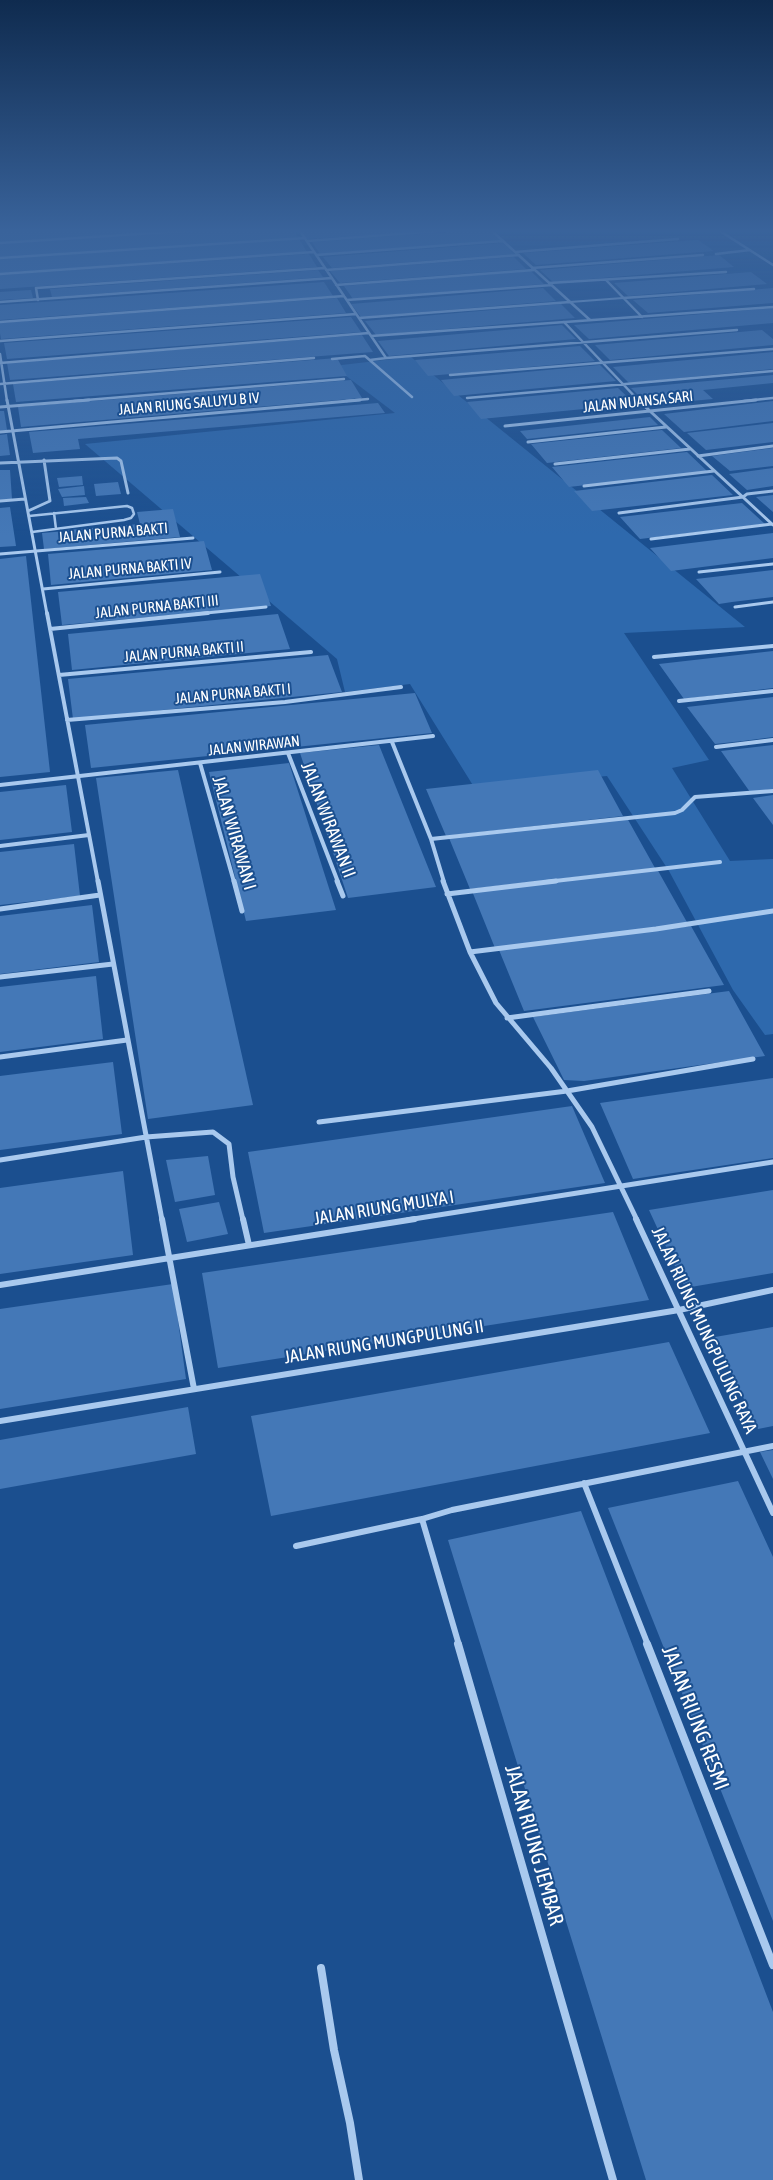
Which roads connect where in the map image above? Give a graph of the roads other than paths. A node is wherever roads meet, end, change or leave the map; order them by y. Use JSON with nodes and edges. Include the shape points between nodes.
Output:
{"nodes":[{"id":1,"x":109,"y":333,"type":"edge"},
{"id":2,"x":404,"y":333,"type":"edge"},
{"id":3,"x":574,"y":333,"type":"edge"},
{"id":4,"x":702,"y":333,"type":"edge"},
{"id":5,"x":370,"y":335,"type":"junction"},
{"id":6,"x":0,"y":341,"type":"edge"},
{"id":7,"x":583,"y":342,"type":"junction"},
{"id":8,"x":773,"y":350,"type":"edge"},
{"id":9,"x":0,"y":354,"type":"edge"},
{"id":10,"x":314,"y":358,"type":"dead end"},
{"id":11,"x":386,"y":358,"type":"junction"},
{"id":12,"x":332,"y":359,"type":"dead end"},
{"id":13,"x":370,"y":360,"type":"junction"},
{"id":14,"x":1,"y":362,"type":"edge"},
{"id":15,"x":603,"y":363,"type":"junction"},
{"id":16,"x":773,"y":371,"type":"edge"},
{"id":17,"x":450,"y":375,"type":"dead end"},
{"id":18,"x":344,"y":378,"type":"dead end"},
{"id":19,"x":0,"y":384,"type":"edge"},
{"id":20,"x":5,"y":384,"type":"junction"},
{"id":21,"x":624,"y":385,"type":"junction"},
{"id":22,"x":412,"y":397,"type":"dead end"},
{"id":23,"x":467,"y":398,"type":"dead end"},
{"id":24,"x":773,"y":398,"type":"edge"},
{"id":25,"x":368,"y":399,"type":"dead end"},
{"id":26,"x":8,"y":406,"type":"junction"},
{"id":27,"x":0,"y":407,"type":"edge"},
{"id":28,"x":650,"y":412,"type":"junction"},
{"id":29,"x":505,"y":426,"type":"dead end"},
{"id":30,"x":666,"y":427,"type":"junction"},
{"id":31,"x":12,"y":431,"type":"junction"},
{"id":32,"x":0,"y":432,"type":"edge"},
{"id":33,"x":528,"y":442,"type":"dead end"},
{"id":34,"x":773,"y":446,"type":"edge"},
{"id":35,"x":690,"y":449,"type":"junction"},
{"id":36,"x":698,"y":456,"type":"junction"},
{"id":37,"x":44,"y":460,"type":"junction"},
{"id":38,"x":18,"y":461,"type":"junction"},
{"id":39,"x":0,"y":462,"type":"edge"},
{"id":40,"x":555,"y":464,"type":"dead end"},
{"id":41,"x":714,"y":471,"type":"junction"},
{"id":42,"x":584,"y":486,"type":"dead end"},
{"id":43,"x":773,"y":491,"type":"edge"},
{"id":44,"x":128,"y":493,"type":"dead end"},
{"id":45,"x":743,"y":497,"type":"junction"},
{"id":46,"x":26,"y":499,"type":"junction"},
{"id":47,"x":0,"y":501,"type":"edge"},
{"id":48,"x":28,"y":511,"type":"junction"},
{"id":49,"x":619,"y":512,"type":"dead end"},
{"id":50,"x":54,"y":513,"type":"junction"},
{"id":51,"x":28,"y":516,"type":"junction"},
{"id":52,"x":773,"y":525,"type":"edge"},
{"id":53,"x":56,"y":529,"type":"junction"},
{"id":54,"x":32,"y":532,"type":"junction"},
{"id":55,"x":193,"y":538,"type":"dead end"},
{"id":56,"x":651,"y":539,"type":"dead end"},
{"id":57,"x":35,"y":551,"type":"junction"},
{"id":58,"x":0,"y":554,"type":"edge"},
{"id":59,"x":773,"y":564,"type":"edge"},
{"id":60,"x":220,"y":572,"type":"dead end"},
{"id":61,"x":699,"y":572,"type":"dead end"},
{"id":62,"x":42,"y":589,"type":"junction"},
{"id":63,"x":773,"y":602,"type":"edge"},
{"id":64,"x":735,"y":607,"type":"dead end"},
{"id":65,"x":266,"y":608,"type":"dead end"},
{"id":66,"x":50,"y":629,"type":"junction"},
{"id":67,"x":773,"y":646,"type":"edge"},
{"id":68,"x":311,"y":652,"type":"dead end"},
{"id":69,"x":654,"y":657,"type":"dead end"},
{"id":70,"x":58,"y":675,"type":"junction"},
{"id":71,"x":401,"y":687,"type":"dead end"},
{"id":72,"x":773,"y":691,"type":"edge"},
{"id":73,"x":679,"y":701,"type":"dead end"},
{"id":74,"x":67,"y":720,"type":"junction"},
{"id":75,"x":433,"y":736,"type":"dead end"},
{"id":76,"x":773,"y":740,"type":"edge"},
{"id":77,"x":392,"y":742,"type":"junction"},
{"id":78,"x":716,"y":747,"type":"dead end"},
{"id":79,"x":288,"y":753,"type":"junction"},
{"id":80,"x":200,"y":763,"type":"junction"},
{"id":81,"x":78,"y":778,"type":"junction"},
{"id":82,"x":0,"y":785,"type":"edge"},
{"id":83,"x":773,"y":791,"type":"edge"},
{"id":84,"x":89,"y":835,"type":"junction"},
{"id":85,"x":431,"y":839,"type":"junction"},
{"id":86,"x":0,"y":846,"type":"edge"},
{"id":87,"x":720,"y":862,"type":"dead end"},
{"id":88,"x":447,"y":894,"type":"junction"},
{"id":89,"x":100,"y":895,"type":"junction"},
{"id":90,"x":343,"y":896,"type":"dead end"},
{"id":91,"x":0,"y":909,"type":"edge"},
{"id":92,"x":242,"y":911,"type":"dead end"},
{"id":93,"x":773,"y":911,"type":"edge"},
{"id":94,"x":470,"y":952,"type":"junction"},
{"id":95,"x":113,"y":964,"type":"junction"},
{"id":96,"x":0,"y":977,"type":"edge"},
{"id":97,"x":709,"y":990,"type":"dead end"},
{"id":98,"x":508,"y":1018,"type":"junction"},
{"id":99,"x":127,"y":1040,"type":"junction"},
{"id":100,"x":0,"y":1057,"type":"edge"},
{"id":101,"x":753,"y":1059,"type":"dead end"},
{"id":102,"x":568,"y":1091,"type":"junction"},
{"id":103,"x":319,"y":1122,"type":"dead end"},
{"id":104,"x":146,"y":1137,"type":"junction"},
{"id":105,"x":0,"y":1160,"type":"edge"},
{"id":106,"x":773,"y":1162,"type":"edge"},
{"id":107,"x":621,"y":1186,"type":"junction"},
{"id":108,"x":249,"y":1245,"type":"junction"},
{"id":109,"x":169,"y":1258,"type":"junction"},
{"id":110,"x":0,"y":1285,"type":"edge"},
{"id":111,"x":773,"y":1290,"type":"edge"},
{"id":112,"x":679,"y":1310,"type":"junction"},
{"id":113,"x":194,"y":1389,"type":"junction"},
{"id":114,"x":0,"y":1421,"type":"edge"},
{"id":115,"x":773,"y":1446,"type":"edge"},
{"id":116,"x":744,"y":1452,"type":"junction"},
{"id":117,"x":584,"y":1483,"type":"junction"},
{"id":118,"x":773,"y":1513,"type":"edge"},
{"id":119,"x":422,"y":1519,"type":"junction"},
{"id":120,"x":296,"y":1546,"type":"dead end"},
{"id":121,"x":773,"y":1965,"type":"edge"},
{"id":122,"x":321,"y":1968,"type":"dead end"},
{"id":123,"x":358,"y":2180,"type":"edge"},
{"id":124,"x":613,"y":2180,"type":"edge"}],
"edges":[{"from":1,"to":6,"type":"street"},
{"from":2,"to":5,"type":"street"},
{"from":3,"to":7,"type":"street"},
{"from":4,"to":7,"type":"street"},
{"from":5,"to":11,"type":"street"},
{"from":5,"to":14,"type":"street"},
{"from":7,"to":11,"type":"street"},
{"from":7,"to":15,"type":"street"},
{"from":8,"to":15,"type":"street"},
{"from":9,"to":14,"type":"street"},
{"from":10,"to":20,"type":"street","name":"JALAN RIUNG SALUYU B IV"},
{"from":11,"to":13,"type":"street"},
{"from":12,"to":13,"type":"street","via":[[366,356]]},
{"from":13,"to":22,"type":"street"},
{"from":14,"to":20,"type":"street"},
{"from":15,"to":17,"type":"street"},
{"from":15,"to":21,"type":"street"},
{"from":16,"to":21,"type":"street"},
{"from":18,"to":26,"type":"street"},
{"from":19,"to":20,"type":"street","name":"JALAN RIUNG SALUYU B IV"},
{"from":20,"to":26,"type":"street"},
{"from":21,"to":23,"type":"street"},
{"from":21,"to":28,"type":"street"},
{"from":24,"to":28,"type":"street","name":"JALAN NUANSA SARI"},
{"from":25,"to":31,"type":"street","name":"JALAN RIUNG SALUYU B IV"},
{"from":26,"to":27,"type":"street"},
{"from":26,"to":31,"type":"street"},
{"from":28,"to":29,"type":"street","name":"JALAN NUANSA SARI"},
{"from":28,"to":30,"type":"street"},
{"from":30,"to":33,"type":"street"},
{"from":30,"to":35,"type":"street"},
{"from":31,"to":32,"type":"street","name":"JALAN RIUNG SALUYU B IV"},
{"from":31,"to":38,"type":"street"},
{"from":34,"to":36,"type":"street"},
{"from":35,"to":36,"type":"street"},
{"from":35,"to":40,"type":"street"},
{"from":36,"to":41,"type":"street"},
{"from":37,"to":38,"type":"street"},
{"from":37,"to":44,"type":"street","via":[[117,458],[121,461]]},
{"from":37,"to":48,"type":"street","via":[[50,501]]},
{"from":38,"to":39,"type":"street"},
{"from":38,"to":46,"type":"street"},
{"from":41,"to":42,"type":"street"},
{"from":41,"to":45,"type":"street"},
{"from":43,"to":45,"type":"street"},
{"from":45,"to":49,"type":"street"},
{"from":45,"to":52,"type":"street"},
{"from":46,"to":47,"type":"street"},
{"from":46,"to":48,"type":"street"},
{"from":48,"to":51,"type":"street"},
{"from":50,"to":51,"type":"lane"},
{"from":50,"to":53,"type":"lane"},
{"from":50,"to":53,"type":"lane","via":[[127,506],[134,514],[124,520]]},
{"from":51,"to":54,"type":"street"},
{"from":52,"to":56,"type":"street"},
{"from":53,"to":54,"type":"lane"},
{"from":54,"to":57,"type":"street"},
{"from":55,"to":57,"type":"street","name":"JALAN PURNA BAKTI"},
{"from":57,"to":58,"type":"street","name":"JALAN PURNA BAKTI"},
{"from":57,"to":62,"type":"street"},
{"from":59,"to":61,"type":"street"},
{"from":60,"to":62,"type":"street","name":"JALAN PURNA BAKTI IV"},
{"from":62,"to":66,"type":"street"},
{"from":63,"to":64,"type":"street"},
{"from":65,"to":66,"type":"street","name":"JALAN PURNA BAKTI III"},
{"from":66,"to":70,"type":"street"},
{"from":67,"to":69,"type":"street"},
{"from":68,"to":70,"type":"street","name":"JALAN PURNA BAKTI II"},
{"from":70,"to":74,"type":"street"},
{"from":71,"to":74,"type":"street","name":"JALAN PURNA BAKTI I","via":[[285,702]]},
{"from":72,"to":73,"type":"street"},
{"from":74,"to":81,"type":"street"},
{"from":75,"to":77,"type":"street","name":"JALAN WIRAWAN"},
{"from":76,"to":78,"type":"street"},
{"from":77,"to":79,"type":"street","name":"JALAN WIRAWAN"},
{"from":77,"to":85,"type":"street","name":"JALAN RIUNG MUNGPULUNG RAYA"},
{"from":79,"to":80,"type":"street","name":"JALAN WIRAWAN"},
{"from":79,"to":90,"type":"street","name":"JALAN WIRAWAN II"},
{"from":80,"to":81,"type":"street","name":"JALAN WIRAWAN"},
{"from":80,"to":92,"type":"street","name":"JALAN WIRAWAN I"},
{"from":81,"to":82,"type":"street","name":"JALAN WIRAWAN"},
{"from":81,"to":84,"type":"street"},
{"from":83,"to":85,"type":"street","via":[[695,798],[675,813]]},
{"from":84,"to":86,"type":"street"},
{"from":84,"to":89,"type":"street"},
{"from":85,"to":88,"type":"street","name":"JALAN RIUNG MUNGPULUNG RAYA"},
{"from":87,"to":88,"type":"street"},
{"from":88,"to":94,"type":"street","name":"JALAN RIUNG MUNGPULUNG RAYA"},
{"from":89,"to":91,"type":"street"},
{"from":89,"to":95,"type":"street"},
{"from":93,"to":94,"type":"street"},
{"from":94,"to":98,"type":"street","name":"JALAN RIUNG MUNGPULUNG RAYA","via":[[496,1003]]},
{"from":95,"to":96,"type":"street"},
{"from":95,"to":99,"type":"street"},
{"from":97,"to":98,"type":"street"},
{"from":98,"to":102,"type":"street","name":"JALAN RIUNG MUNGPULUNG RAYA"},
{"from":99,"to":100,"type":"street"},
{"from":99,"to":104,"type":"street"},
{"from":101,"to":102,"type":"street"},
{"from":102,"to":103,"type":"street"},
{"from":102,"to":107,"type":"street","name":"JALAN RIUNG MUNGPULUNG RAYA","via":[[592,1127]]},
{"from":104,"to":105,"type":"street"},
{"from":104,"to":108,"type":"street","via":[[213,1132],[229,1144]]},
{"from":104,"to":109,"type":"street"},
{"from":106,"to":107,"type":"street","name":"JALAN RIUNG MULYA I"},
{"from":107,"to":108,"type":"street","name":"JALAN RIUNG MULYA I"},
{"from":107,"to":112,"type":"street","name":"JALAN RIUNG MUNGPULUNG RAYA"},
{"from":108,"to":109,"type":"street","name":"JALAN RIUNG MULYA I"},
{"from":109,"to":110,"type":"street","name":"JALAN RIUNG MULYA I"},
{"from":109,"to":113,"type":"street"},
{"from":111,"to":112,"type":"street","name":"JALAN RIUNG MUNGPULUNG II"},
{"from":112,"to":113,"type":"street","name":"JALAN RIUNG MUNGPULUNG II"},
{"from":112,"to":116,"type":"street","name":"JALAN RIUNG MUNGPULUNG RAYA"},
{"from":113,"to":114,"type":"street","name":"JALAN RIUNG MUNGPULUNG II"},
{"from":115,"to":116,"type":"street"},
{"from":116,"to":117,"type":"street"},
{"from":116,"to":118,"type":"street","name":"JALAN RIUNG MUNGPULUNG RAYA"},
{"from":117,"to":119,"type":"street"},
{"from":117,"to":121,"type":"street","name":"JALAN RIUNG RESMI"},
{"from":119,"to":120,"type":"street"},
{"from":119,"to":124,"type":"street","name":"JALAN RIUNG JEMBAR"},
{"from":122,"to":123,"type":"street"}]}
